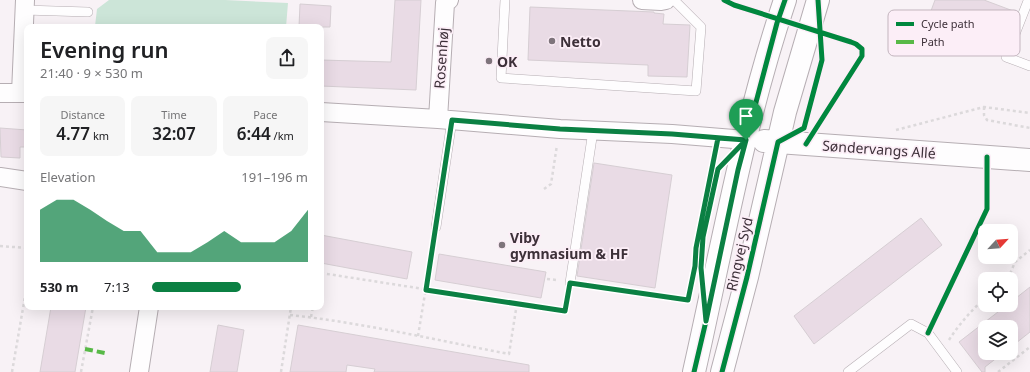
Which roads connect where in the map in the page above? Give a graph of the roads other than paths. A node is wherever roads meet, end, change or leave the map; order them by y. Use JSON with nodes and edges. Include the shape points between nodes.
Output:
{"nodes":[{"id":1,"x":449,"y":0,"type":"edge"},
{"id":2,"x":505,"y":0,"type":"edge"},
{"id":3,"x":642,"y":0,"type":"edge"},
{"id":4,"x":666,"y":0,"type":"edge"},
{"id":5,"x":674,"y":0,"type":"edge"},
{"id":6,"x":785,"y":0,"type":"edge"},
{"id":7,"x":818,"y":0,"type":"edge"},
{"id":8,"x":1028,"y":1,"type":"edge"},
{"id":9,"x":24,"y":5,"type":"edge"},
{"id":10,"x":88,"y":12,"type":"dead end"},
{"id":11,"x":1020,"y":21,"type":"edge"},
{"id":12,"x":1006,"y":56,"type":"edge"},
{"id":13,"x":1030,"y":66,"type":"edge"},
{"id":14,"x":0,"y":93,"type":"edge"},
{"id":15,"x":24,"y":93,"type":"edge"},
{"id":16,"x":324,"y":112,"type":"edge"},
{"id":17,"x":445,"y":119,"type":"junction"},
{"id":18,"x":593,"y":131,"type":"junction"},
{"id":19,"x":746,"y":140,"type":"junction"},
{"id":20,"x":778,"y":142,"type":"junction"},
{"id":21,"x":1030,"y":160,"type":"edge"},
{"id":22,"x":0,"y":177,"type":"edge"},
{"id":23,"x":24,"y":181,"type":"edge"},
{"id":24,"x":436,"y":227,"type":"road end"},
{"id":25,"x":570,"y":283,"type":"road end"},
{"id":26,"x":149,"y":310,"type":"edge"},
{"id":27,"x":139,"y":372,"type":"edge"},
{"id":28,"x":694,"y":372,"type":"edge"},
{"id":29,"x":722,"y":372,"type":"edge"},
{"id":30,"x":848,"y":372,"type":"edge"},
{"id":31,"x":957,"y":372,"type":"edge"}],
"edges":[{"from":1,"to":17,"type":"street","name":"Rosenhøj","via":[[445,3]]},
{"from":2,"to":5,"type":"lane","via":[[500,78],[696,91],[701,27]]},
{"from":3,"to":4,"type":"street"},
{"from":6,"to":19,"type":"main road","name":"Ringvej Syd"},
{"from":7,"to":20,"type":"main road","name":"Ringvej Syd","via":[[798,63]]},
{"from":8,"to":11,"type":"lane"},
{"from":9,"to":10,"type":"lane"},
{"from":9,"to":15,"type":"street"},
{"from":12,"to":13,"type":"lane"},
{"from":14,"to":15,"type":"street"},
{"from":16,"to":17,"type":"street","name":"Søndervangs Allé"},
{"from":17,"to":18,"type":"street","name":"Søndervangs Allé"},
{"from":17,"to":24,"type":"lane"},
{"from":18,"to":19,"type":"street","name":"Søndervangs Allé"},
{"from":18,"to":25,"type":"lane"},
{"from":19,"to":20,"type":"main road","name":"Søndervangs Allé"},
{"from":19,"to":28,"type":"main road","name":"Ringvej Syd"},
{"from":20,"to":21,"type":"main road","name":"Søndervangs Allé"},
{"from":20,"to":29,"type":"main road","name":"Ringvej Syd"},
{"from":22,"to":23,"type":"street"},
{"from":26,"to":27,"type":"street"},
{"from":30,"to":31,"type":"lane","via":[[911,324],[928,333]]}]}
